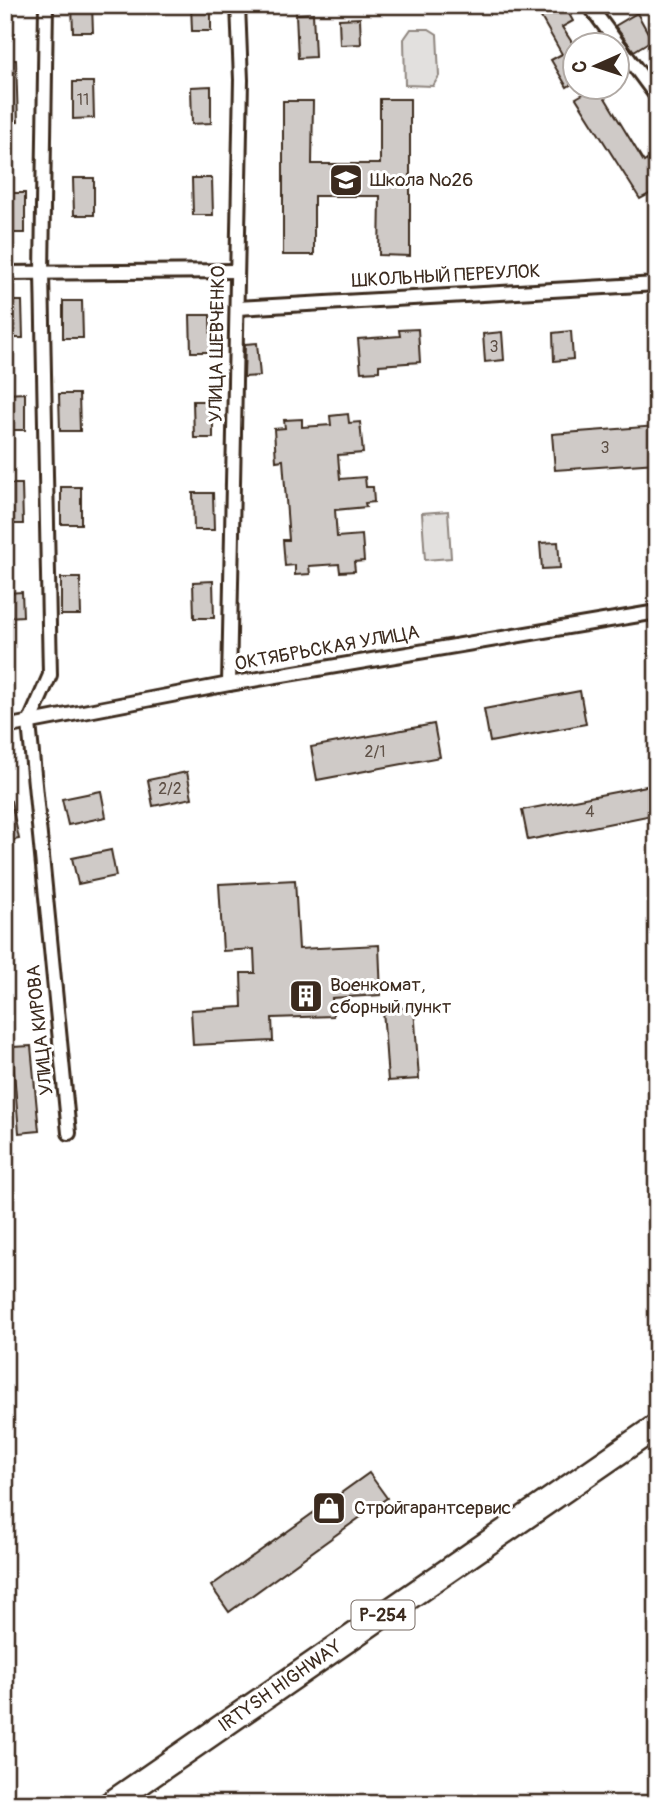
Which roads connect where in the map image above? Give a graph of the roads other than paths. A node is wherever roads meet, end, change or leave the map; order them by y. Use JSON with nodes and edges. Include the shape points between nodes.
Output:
{"nodes":[{"id":1,"x":46,"y":5,"type":"edge"},
{"id":2,"x":238,"y":5,"type":"edge"},
{"id":3,"x":589,"y":5,"type":"edge"},
{"id":4,"x":657,"y":97,"type":"edge"},
{"id":5,"x":237,"y":271,"type":"junction"},
{"id":6,"x":5,"y":273,"type":"edge"},
{"id":7,"x":42,"y":273,"type":"junction"},
{"id":8,"x":657,"y":284,"type":"edge"},
{"id":9,"x":237,"y":308,"type":"junction"},
{"id":10,"x":657,"y":612,"type":"edge"},
{"id":11,"x":229,"y":684,"type":"junction"},
{"id":12,"x":29,"y":723,"type":"junction"},
{"id":13,"x":5,"y":727,"type":"edge"},
{"id":14,"x":69,"y":1133,"type":"dead end"},
{"id":15,"x":657,"y":1426,"type":"edge"},
{"id":16,"x":110,"y":1804,"type":"edge"}],
"edges":[{"from":1,"to":7,"type":"street","name":"УЛИЦА КИРОВА"},
{"from":2,"to":5,"type":"street","name":"УЛИЦА ШЕВЧЕНКО","via":[[242,80]]},
{"from":3,"to":4,"type":"street"},
{"from":5,"to":7,"type":"street"},
{"from":5,"to":9,"type":"street","name":"УЛИЦА ШЕВЧЕНКО"},
{"from":6,"to":7,"type":"street"},
{"from":7,"to":12,"type":"street","name":"УЛИЦА КИРОВА","via":[[50,675]]},
{"from":8,"to":9,"type":"street","name":"ШКОЛЬНЫЙ ПЕРЕУЛОК"},
{"from":9,"to":11,"type":"street","name":"УЛИЦА ШЕВЧЕНКО"},
{"from":10,"to":11,"type":"street","name":"ОКТЯБРЬСКАЯ УЛИЦА"},
{"from":11,"to":12,"type":"street","name":"ОКТЯБРЬСКАЯ УЛИЦА"},
{"from":12,"to":13,"type":"street","name":"ОКТЯБРЬСКАЯ УЛИЦА"},
{"from":12,"to":14,"type":"street","name":"УЛИЦА КИРОВА"},
{"from":15,"to":16,"type":"highway","name":"IRTYSH HIGHWAY","number":"Р-254"}]}
